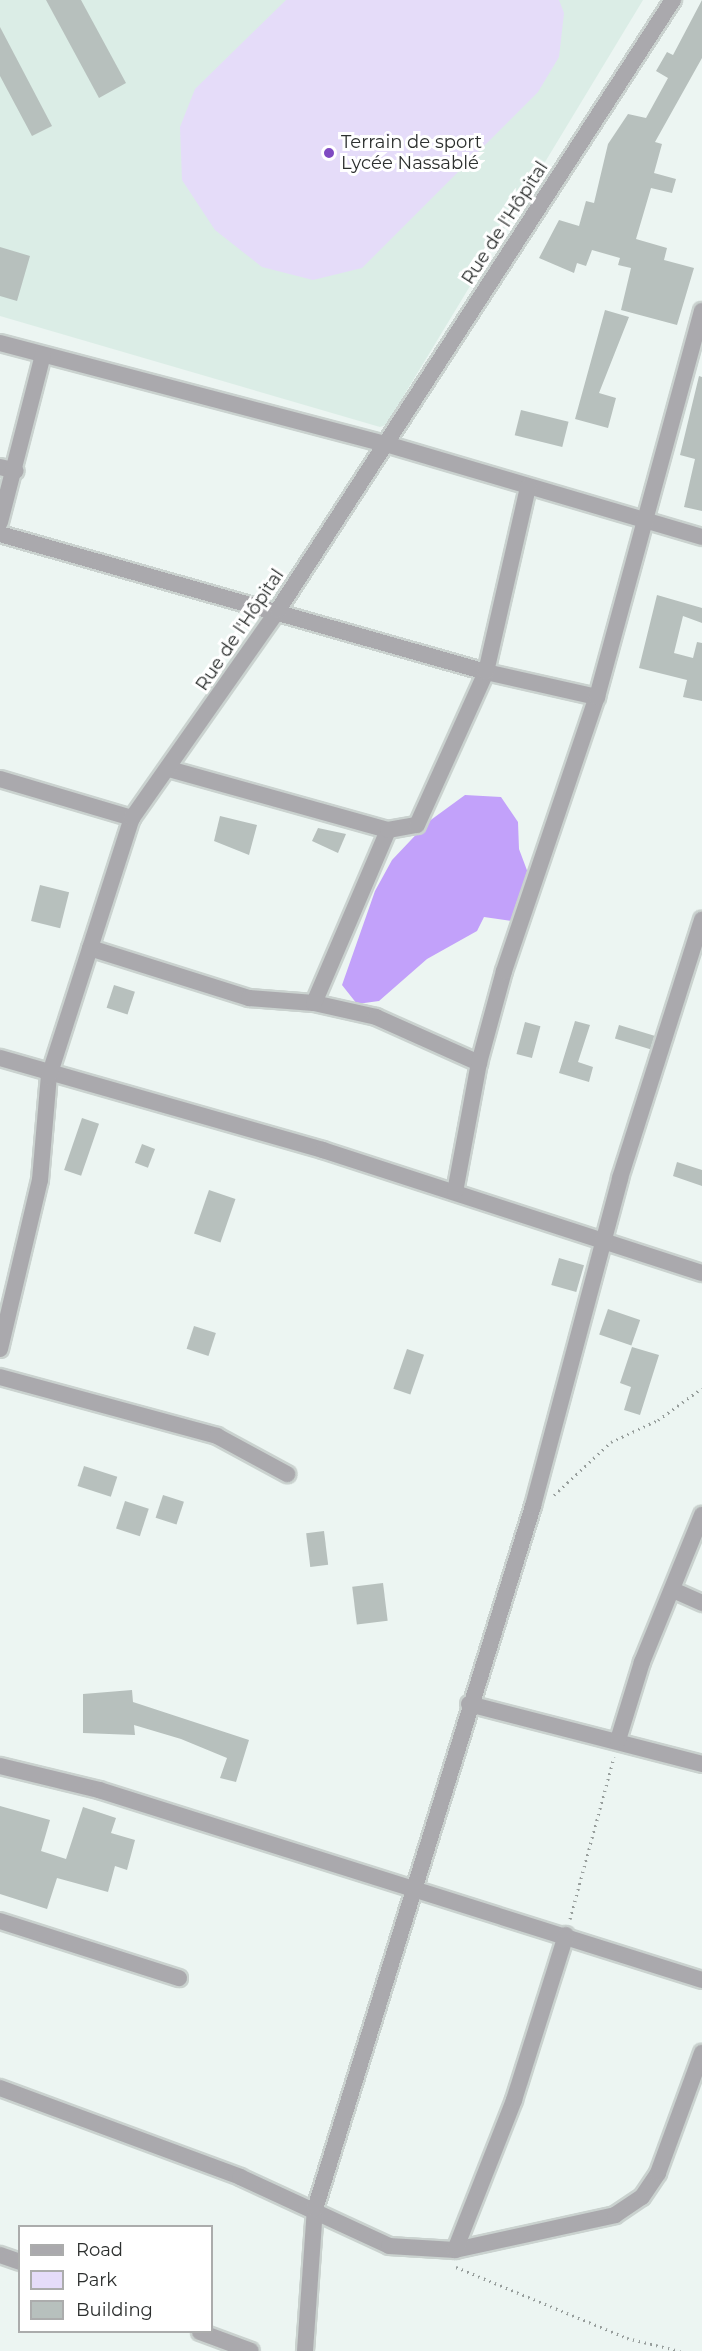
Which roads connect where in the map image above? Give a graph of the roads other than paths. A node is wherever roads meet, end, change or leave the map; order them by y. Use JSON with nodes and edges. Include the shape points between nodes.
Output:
{"nodes":[{"id":1,"x":673,"y":0,"type":"edge"},
{"id":2,"x":702,"y":311,"type":"edge"},
{"id":3,"x":0,"y":342,"type":"edge"},
{"id":4,"x":43,"y":355,"type":"junction"},
{"id":5,"x":386,"y":444,"type":"junction"},
{"id":6,"x":8,"y":469,"type":"edge"},
{"id":7,"x":528,"y":487,"type":"junction"},
{"id":8,"x":0,"y":522,"type":"edge"},
{"id":9,"x":644,"y":522,"type":"junction"},
{"id":10,"x":0,"y":534,"type":"edge"},
{"id":11,"x":702,"y":537,"type":"edge"},
{"id":12,"x":278,"y":610,"type":"junction"},
{"id":13,"x":486,"y":672,"type":"junction"},
{"id":14,"x":597,"y":697,"type":"junction"},
{"id":15,"x":169,"y":769,"type":"junction"},
{"id":16,"x":0,"y":779,"type":"edge"},
{"id":17,"x":132,"y":818,"type":"junction"},
{"id":18,"x":388,"y":830,"type":"junction"},
{"id":19,"x":702,"y":920,"type":"edge"},
{"id":20,"x":90,"y":948,"type":"junction"},
{"id":21,"x":314,"y":1003,"type":"junction"},
{"id":22,"x":0,"y":1058,"type":"edge"},
{"id":23,"x":479,"y":1063,"type":"junction"},
{"id":24,"x":49,"y":1076,"type":"junction"},
{"id":25,"x":455,"y":1192,"type":"junction"},
{"id":26,"x":602,"y":1241,"type":"junction"},
{"id":27,"x":702,"y":1273,"type":"edge"},
{"id":28,"x":0,"y":1348,"type":"edge"},
{"id":29,"x":0,"y":1377,"type":"edge"},
{"id":30,"x":287,"y":1474,"type":"dead end"},
{"id":31,"x":702,"y":1515,"type":"edge"},
{"id":32,"x":673,"y":1590,"type":"junction"},
{"id":33,"x":702,"y":1603,"type":"edge"},
{"id":34,"x":469,"y":1704,"type":"junction"},
{"id":35,"x":618,"y":1740,"type":"junction"},
{"id":36,"x":702,"y":1764,"type":"edge"},
{"id":37,"x":0,"y":1767,"type":"edge"},
{"id":38,"x":415,"y":1889,"type":"junction"},
{"id":39,"x":0,"y":1921,"type":"edge"},
{"id":40,"x":566,"y":1935,"type":"junction"},
{"id":41,"x":179,"y":1978,"type":"dead end"},
{"id":42,"x":702,"y":1980,"type":"edge"},
{"id":43,"x":702,"y":2053,"type":"edge"},
{"id":44,"x":0,"y":2088,"type":"edge"},
{"id":45,"x":315,"y":2209,"type":"junction"},
{"id":46,"x":0,"y":2255,"type":"edge"},
{"id":47,"x":451,"y":2257,"type":"junction"},
{"id":48,"x":18,"y":2261,"type":"edge"},
{"id":49,"x":205,"y":2333,"type":"edge"},
{"id":50,"x":251,"y":2351,"type":"edge"},
{"id":51,"x":305,"y":2351,"type":"edge"}],
"edges":[{"from":1,"to":5,"type":"street","name":"Rue de l'Hôpital"},
{"from":2,"to":9,"type":"street"},
{"from":3,"to":4,"type":"street"},
{"from":4,"to":5,"type":"street"},
{"from":4,"to":6,"type":"street"},
{"from":5,"to":7,"type":"street"},
{"from":5,"to":12,"type":"street","name":"Rue de l'Hôpital"},
{"from":6,"to":8,"type":"street"},
{"from":7,"to":9,"type":"street"},
{"from":7,"to":13,"type":"street"},
{"from":9,"to":11,"type":"street"},
{"from":9,"to":14,"type":"street"},
{"from":10,"to":12,"type":"street"},
{"from":12,"to":13,"type":"street"},
{"from":12,"to":15,"type":"street","name":"Rue de l'Hôpital"},
{"from":13,"to":14,"type":"street"},
{"from":13,"to":18,"type":"street","via":[[417,825]]},
{"from":14,"to":23,"type":"street"},
{"from":15,"to":17,"type":"street","name":"Rue de l'Hôpital"},
{"from":15,"to":18,"type":"street"},
{"from":16,"to":17,"type":"street"},
{"from":17,"to":20,"type":"street","name":"Rue de l'Hôpital"},
{"from":18,"to":21,"type":"street"},
{"from":19,"to":26,"type":"street"},
{"from":20,"to":21,"type":"street","via":[[249,998]]},
{"from":20,"to":24,"type":"street","name":"Rue de l'Hôpital"},
{"from":21,"to":23,"type":"street","via":[[376,1017]]},
{"from":22,"to":24,"type":"street"},
{"from":23,"to":25,"type":"street"},
{"from":24,"to":25,"type":"street","via":[[323,1150]]},
{"from":24,"to":28,"type":"street","name":"Rue de l'Hôpital","via":[[40,1180]]},
{"from":25,"to":26,"type":"street"},
{"from":26,"to":27,"type":"street"},
{"from":26,"to":34,"type":"street","via":[[533,1506]]},
{"from":29,"to":30,"type":"street","via":[[217,1436]]},
{"from":31,"to":32,"type":"street"},
{"from":32,"to":33,"type":"street"},
{"from":32,"to":35,"type":"street","via":[[642,1662]]},
{"from":34,"to":35,"type":"street"},
{"from":34,"to":38,"type":"street"},
{"from":35,"to":36,"type":"street"},
{"from":37,"to":38,"type":"street","via":[[99,1790]]},
{"from":38,"to":40,"type":"street"},
{"from":38,"to":45,"type":"street"},
{"from":39,"to":41,"type":"street"},
{"from":40,"to":42,"type":"street"},
{"from":40,"to":47,"type":"street","via":[[518,2090]]},
{"from":43,"to":47,"type":"street","via":[[658,2173],[642,2197],[615,2215]]},
{"from":44,"to":45,"type":"street"},
{"from":45,"to":47,"type":"street","via":[[389,2246]]},
{"from":45,"to":51,"type":"street"},
{"from":46,"to":48,"type":"street"},
{"from":49,"to":50,"type":"street"}]}
